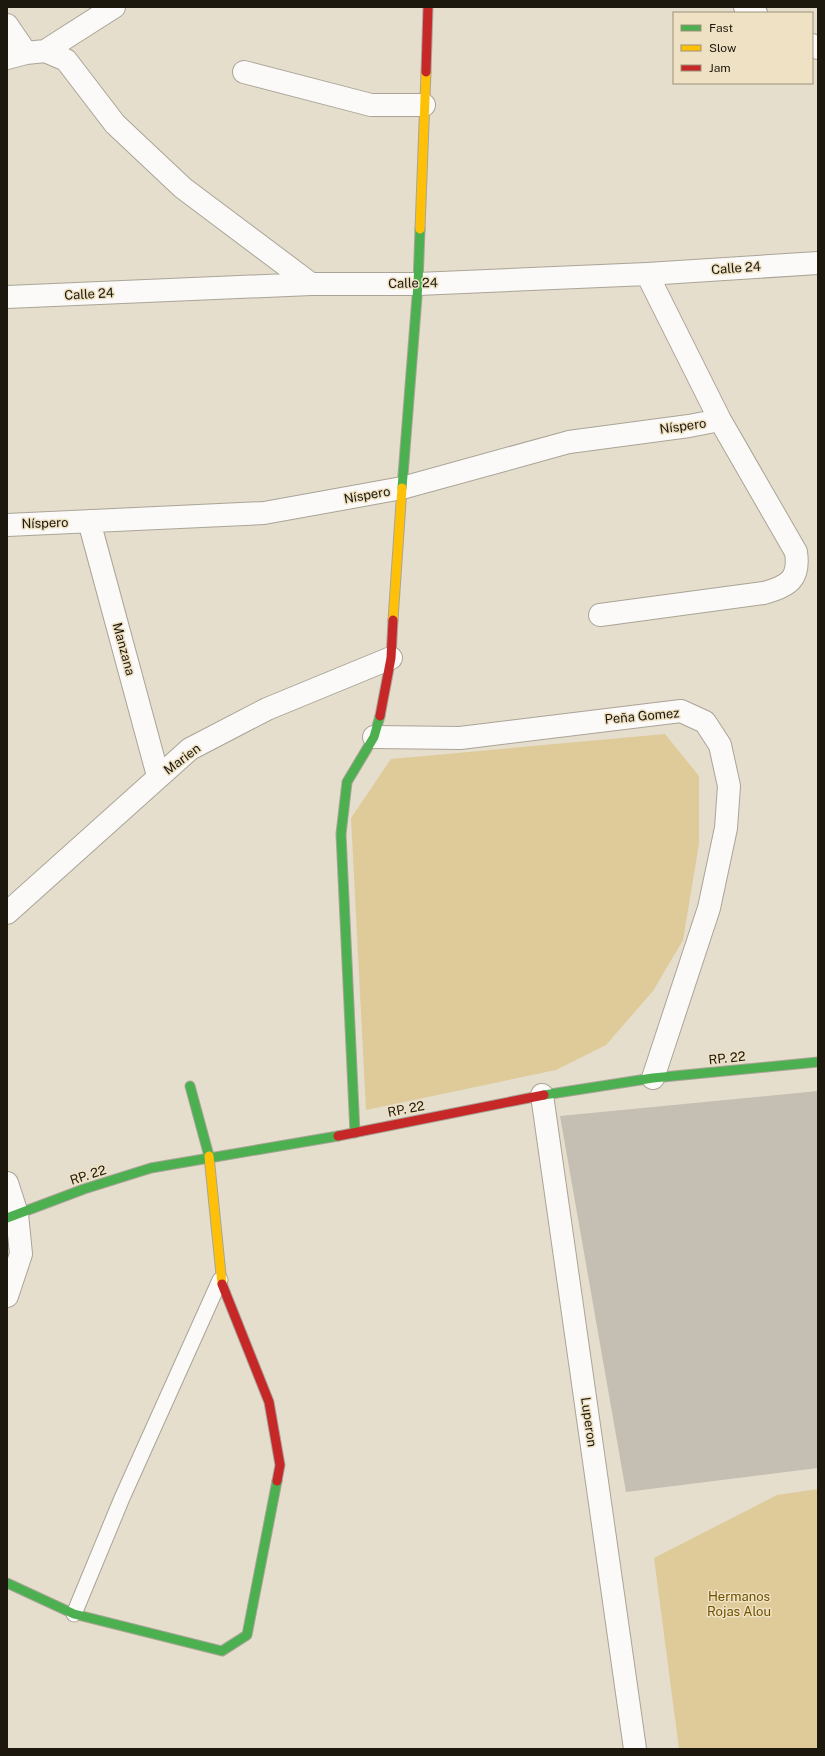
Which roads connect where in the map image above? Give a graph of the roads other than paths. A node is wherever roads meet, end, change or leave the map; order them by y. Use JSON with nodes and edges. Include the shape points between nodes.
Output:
{"nodes":[{"id":1,"x":114,"y":7,"type":"edge"},
{"id":2,"x":428,"y":7,"type":"edge"},
{"id":3,"x":745,"y":7,"type":"edge"},
{"id":4,"x":754,"y":12,"type":"edge"},
{"id":5,"x":7,"y":25,"type":"edge"},
{"id":6,"x":26,"y":54,"type":"edge"},
{"id":7,"x":244,"y":72,"type":"dead end"},
{"id":8,"x":424,"y":105,"type":"junction"},
{"id":9,"x":818,"y":263,"type":"edge"},
{"id":10,"x":647,"y":274,"type":"junction"},
{"id":11,"x":311,"y":284,"type":"junction"},
{"id":12,"x":418,"y":284,"type":"junction"},
{"id":13,"x":7,"y":297,"type":"edge"},
{"id":14,"x":720,"y":420,"type":"junction"},
{"id":15,"x":402,"y":488,"type":"junction"},
{"id":16,"x":88,"y":521,"type":"junction"},
{"id":17,"x":7,"y":525,"type":"edge"},
{"id":18,"x":600,"y":615,"type":"dead end"},
{"id":19,"x":391,"y":658,"type":"junction"},
{"id":20,"x":374,"y":737,"type":"junction"},
{"id":21,"x":158,"y":776,"type":"junction"},
{"id":22,"x":7,"y":913,"type":"edge"},
{"id":23,"x":818,"y":1062,"type":"edge"},
{"id":24,"x":653,"y":1078,"type":"junction"},
{"id":25,"x":190,"y":1086,"type":"dead end"},
{"id":26,"x":542,"y":1095,"type":"junction"},
{"id":27,"x":355,"y":1132,"type":"junction"},
{"id":28,"x":210,"y":1158,"type":"junction"},
{"id":29,"x":7,"y":1183,"type":"edge"},
{"id":30,"x":12,"y":1216,"type":"edge"},
{"id":31,"x":220,"y":1280,"type":"junction"},
{"id":32,"x":7,"y":1296,"type":"edge"},
{"id":33,"x":7,"y":1583,"type":"edge"},
{"id":34,"x":74,"y":1614,"type":"junction"},
{"id":35,"x":635,"y":1749,"type":"edge"}],
"edges":[{"from":1,"to":6,"type":"street"},
{"from":2,"to":8,"type":"street"},
{"from":3,"to":4,"type":"street"},
{"from":5,"to":6,"type":"street"},
{"from":6,"to":11,"type":"street","via":[[66,60],[115,124],[183,188]]},
{"from":7,"to":8,"type":"street","via":[[371,105]]},
{"from":8,"to":12,"type":"street"},
{"from":9,"to":10,"type":"street","name":"Calle 24"},
{"from":10,"to":12,"type":"street","name":"Calle 24"},
{"from":10,"to":14,"type":"street"},
{"from":11,"to":12,"type":"street","name":"Calle 24"},
{"from":11,"to":13,"type":"street","name":"Calle 24"},
{"from":12,"to":15,"type":"street"},
{"from":14,"to":15,"type":"street","name":"Níspero","via":[[569,442]]},
{"from":14,"to":18,"type":"street","via":[[796,552],[798,566],[792,580],[780,589],[764,593]]},
{"from":15,"to":16,"type":"street","name":"Níspero","via":[[264,513]]},
{"from":15,"to":19,"type":"street"},
{"from":16,"to":17,"type":"street","name":"Níspero"},
{"from":16,"to":21,"type":"street","name":"Manzana"},
{"from":19,"to":20,"type":"street","via":[[383,706]]},
{"from":19,"to":21,"type":"street","name":"Marien","via":[[260,713],[190,749]]},
{"from":20,"to":24,"type":"street","name":"Peña Gomez","via":[[460,738],[681,711],[705,722],[720,745],[729,786],[726,828],[709,908]]},
{"from":20,"to":27,"type":"street","via":[[347,782],[341,834]]},
{"from":21,"to":22,"type":"street","name":"Marien"},
{"from":23,"to":24,"type":"street","name":"RP. 22"},
{"from":24,"to":26,"type":"street","name":"RP. 22"},
{"from":25,"to":28,"type":"street"},
{"from":26,"to":27,"type":"street","name":"RP. 22"},
{"from":26,"to":35,"type":"street","name":"Luperon"},
{"from":27,"to":28,"type":"street","name":"RP. 22"},
{"from":28,"to":30,"type":"street","name":"RP. 22","via":[[150,1168]]},
{"from":28,"to":31,"type":"street"},
{"from":29,"to":30,"type":"street"},
{"from":30,"to":32,"type":"street","via":[[21,1254]]},
{"from":31,"to":34,"type":"lane","via":[[122,1498]]},
{"from":31,"to":34,"type":"street","via":[[269,1402],[280,1465],[247,1636],[222,1651]]},
{"from":33,"to":34,"type":"street"}]}
